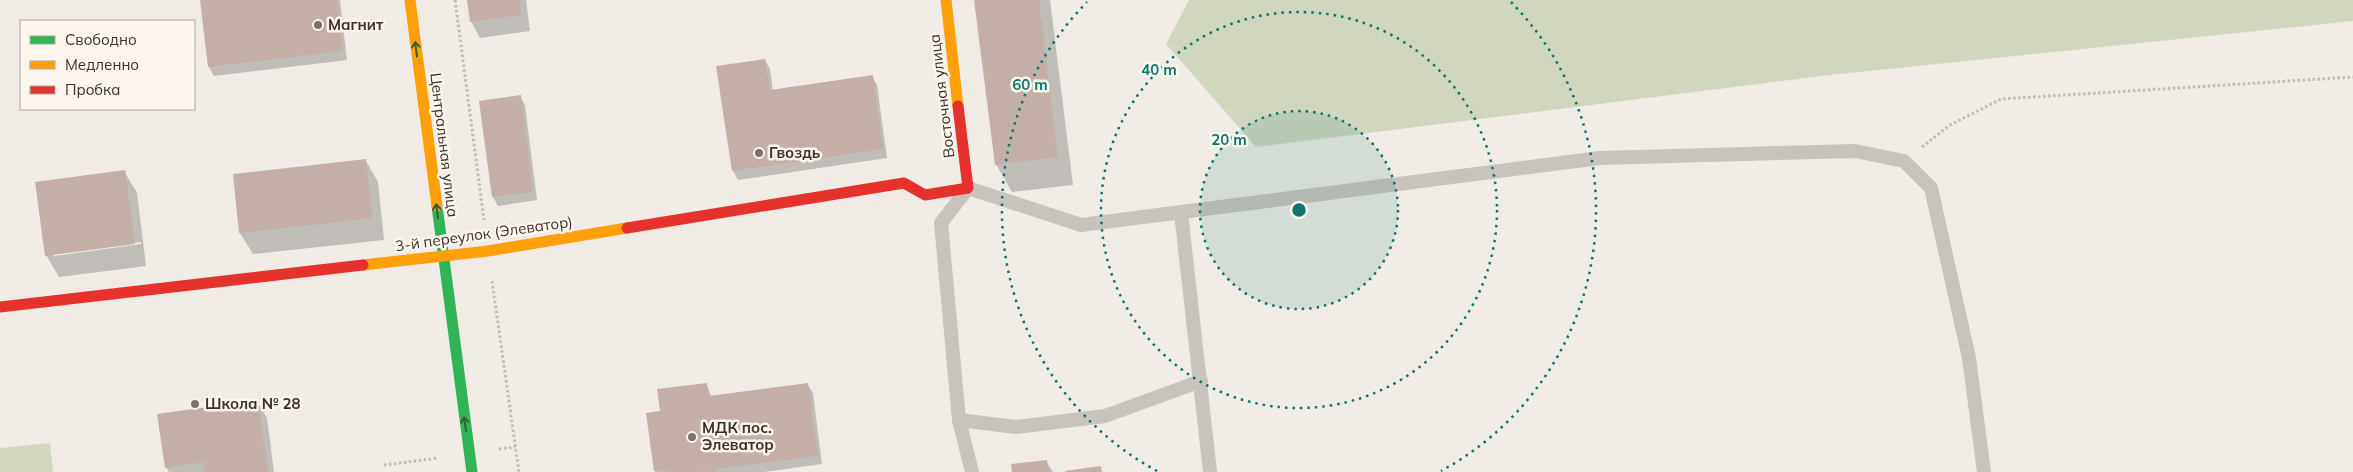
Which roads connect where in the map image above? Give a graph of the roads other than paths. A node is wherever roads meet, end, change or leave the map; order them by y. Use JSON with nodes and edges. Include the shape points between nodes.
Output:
{"nodes":[{"id":1,"x":410,"y":0,"type":"edge"},
{"id":2,"x":946,"y":0,"type":"edge"},
{"id":3,"x":968,"y":188,"type":"junction"},
{"id":4,"x":1181,"y":213,"type":"junction"},
{"id":5,"x":443,"y":256,"type":"junction"},
{"id":6,"x":0,"y":307,"type":"edge"},
{"id":7,"x":1201,"y":381,"type":"junction"},
{"id":8,"x":959,"y":420,"type":"junction"},
{"id":9,"x":472,"y":472,"type":"edge"},
{"id":10,"x":972,"y":472,"type":"edge"},
{"id":11,"x":1210,"y":472,"type":"edge"},
{"id":12,"x":1984,"y":472,"type":"edge"}],
"edges":[{"from":5,"to":1,"type":"street","name":"Центральная улица","one_way":true},
{"from":2,"to":3,"type":"street","name":"Восточная улица"},
{"from":3,"to":4,"type":"lane","via":[[1081,225]]},
{"from":3,"to":5,"type":"street","name":"3-й переулок (Элеватор)","via":[[926,194],[904,183]]},
{"from":3,"to":8,"type":"lane","via":[[941,223]]},
{"from":4,"to":7,"type":"lane"},
{"from":4,"to":12,"type":"lane","via":[[1600,158],[1855,151],[1904,161],[1932,188],[1969,358]]},
{"from":5,"to":6,"type":"street","name":"3-й переулок (Элеватор)"},
{"from":9,"to":5,"type":"street","name":"Центральная улица","one_way":true},
{"from":7,"to":8,"type":"lane","via":[[1105,416],[1016,427]]},
{"from":7,"to":11,"type":"lane"},
{"from":8,"to":10,"type":"lane"}]}
